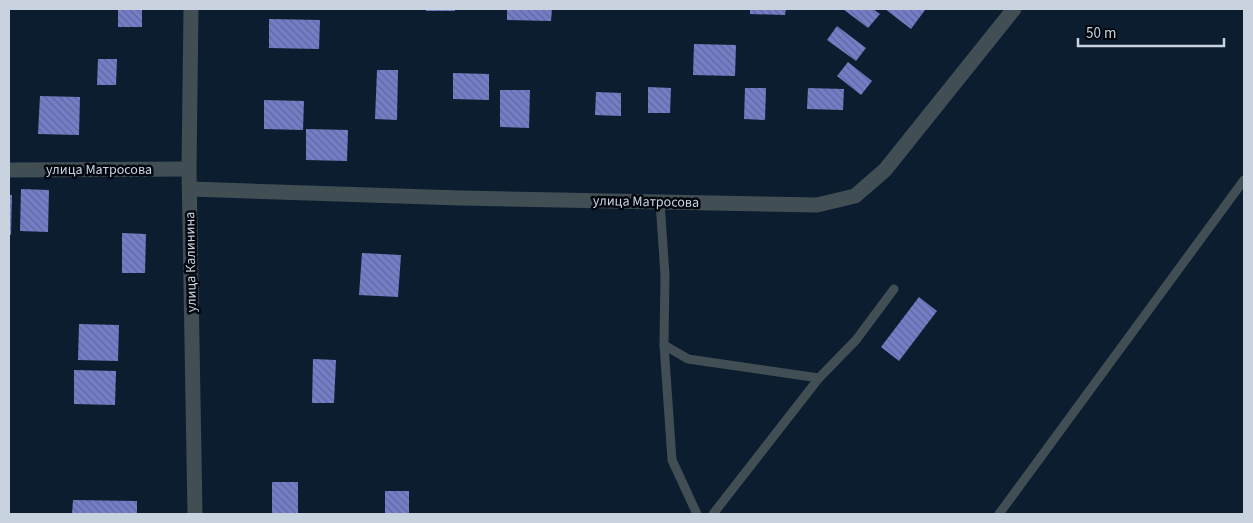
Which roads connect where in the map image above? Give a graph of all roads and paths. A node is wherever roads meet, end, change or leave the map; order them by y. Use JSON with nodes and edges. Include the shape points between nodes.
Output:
{"nodes":[{"id":1,"x":190,"y":9,"type":"edge"},
{"id":2,"x":1014,"y":9,"type":"edge"},
{"id":3,"x":189,"y":169,"type":"junction"},
{"id":4,"x":9,"y":170,"type":"edge"},
{"id":5,"x":1244,"y":180,"type":"edge"},
{"id":6,"x":190,"y":189,"type":"junction"},
{"id":7,"x":660,"y":202,"type":"junction"},
{"id":8,"x":894,"y":289,"type":"dead end"},
{"id":9,"x":664,"y":345,"type":"junction"},
{"id":10,"x":819,"y":378,"type":"junction"},
{"id":11,"x":195,"y":514,"type":"edge"},
{"id":12,"x":696,"y":514,"type":"edge"},
{"id":13,"x":712,"y":514,"type":"edge"},
{"id":14,"x":999,"y":514,"type":"edge"}],
"edges":[{"from":1,"to":3,"type":"street","name":"улица Калинина"},
{"from":2,"to":7,"type":"street","name":"улица Матросова","via":[[886,170],[855,196],[817,205]]},
{"from":3,"to":4,"type":"street","name":"улица Матросова"},
{"from":3,"to":6,"type":"street","name":"улица Калинина"},
{"from":5,"to":14,"type":"lane"},
{"from":6,"to":7,"type":"street","name":"улица Матросова"},
{"from":6,"to":11,"type":"street","name":"улица Калинина"},
{"from":7,"to":9,"type":"lane","via":[[665,274]]},
{"from":8,"to":10,"type":"lane","via":[[856,340]]},
{"from":9,"to":10,"type":"lane","via":[[688,359]]},
{"from":9,"to":12,"type":"lane","via":[[672,460]]},
{"from":10,"to":13,"type":"lane"}]}
